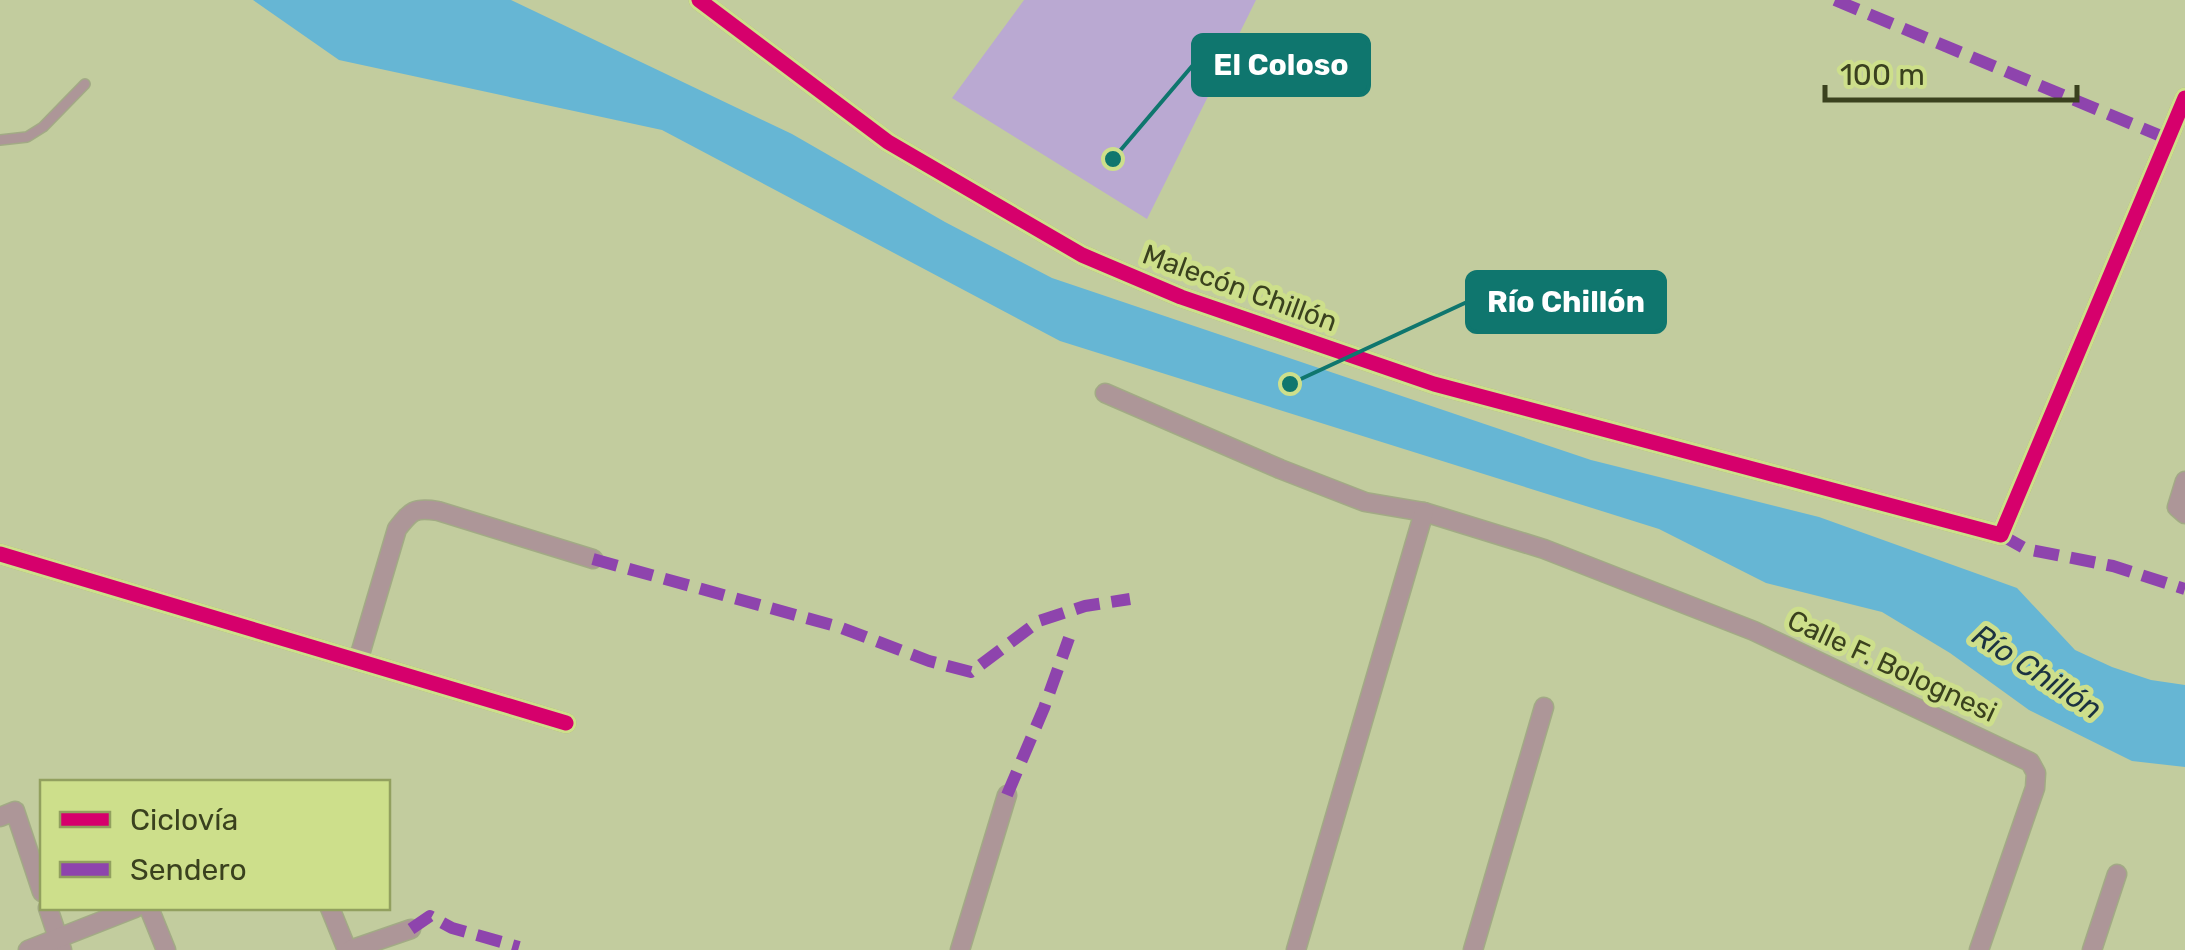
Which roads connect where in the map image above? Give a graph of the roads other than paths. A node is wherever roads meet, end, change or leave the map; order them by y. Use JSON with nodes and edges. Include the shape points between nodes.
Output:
{"nodes":[{"id":1,"x":699,"y":0,"type":"edge"},
{"id":2,"x":85,"y":84,"type":"dead end"},
{"id":3,"x":2185,"y":98,"type":"edge"},
{"id":4,"x":0,"y":140,"type":"edge"},
{"id":5,"x":2176,"y":143,"type":"edge"},
{"id":6,"x":1105,"y":393,"type":"dead end"},
{"id":7,"x":2185,"y":481,"type":"edge"},
{"id":8,"x":1424,"y":512,"type":"junction"},
{"id":9,"x":2185,"y":514,"type":"edge"},
{"id":10,"x":0,"y":554,"type":"edge"},
{"id":11,"x":593,"y":558,"type":"dead end"},
{"id":12,"x":358,"y":661,"type":"junction"},
{"id":13,"x":1544,"y":707,"type":"dead end"},
{"id":14,"x":566,"y":723,"type":"dead end"},
{"id":15,"x":1007,"y":795,"type":"dead end"},
{"id":16,"x":0,"y":816,"type":"edge"},
{"id":17,"x":2117,"y":874,"type":"dead end"},
{"id":18,"x":40,"y":886,"type":"edge"},
{"id":19,"x":49,"y":910,"type":"edge"},
{"id":20,"x":131,"y":910,"type":"edge"},
{"id":21,"x":150,"y":910,"type":"edge"},
{"id":22,"x":331,"y":910,"type":"edge"},
{"id":23,"x":411,"y":929,"type":"dead end"},
{"id":24,"x":60,"y":944,"type":"edge"},
{"id":25,"x":28,"y":950,"type":"edge"},
{"id":26,"x":166,"y":950,"type":"edge"},
{"id":27,"x":348,"y":950,"type":"edge"},
{"id":28,"x":960,"y":950,"type":"edge"},
{"id":29,"x":1296,"y":950,"type":"edge"},
{"id":30,"x":1473,"y":950,"type":"edge"},
{"id":31,"x":1979,"y":950,"type":"edge"},
{"id":32,"x":2092,"y":950,"type":"edge"}],
"edges":[{"from":1,"to":5,"type":"street","name":"Malecón Chillón","via":[[888,142],[1082,255],[1181,296],[1434,384],[2001,535]]},
{"from":2,"to":4,"type":"lane","via":[[28,137]]},
{"from":3,"to":5,"type":"street"},
{"from":6,"to":8,"type":"street","via":[[1365,502]]},
{"from":7,"to":9,"type":"street","via":[[2176,507]]},
{"from":8,"to":29,"type":"street"},
{"from":8,"to":31,"type":"street","name":"Calle F. Bolognesi","via":[[1544,548],[1754,631],[2030,762],[2036,788]]},
{"from":10,"to":12,"type":"street"},
{"from":11,"to":12,"type":"street","via":[[438,512],[410,513],[398,529]]},
{"from":12,"to":14,"type":"street"},
{"from":13,"to":30,"type":"street"},
{"from":15,"to":28,"type":"street"},
{"from":16,"to":18,"type":"street","via":[[16,811]]},
{"from":17,"to":32,"type":"street"},
{"from":19,"to":24,"type":"street"},
{"from":20,"to":24,"type":"street"},
{"from":21,"to":26,"type":"street"},
{"from":22,"to":27,"type":"street"},
{"from":23,"to":27,"type":"street"},
{"from":24,"to":25,"type":"street"}]}
